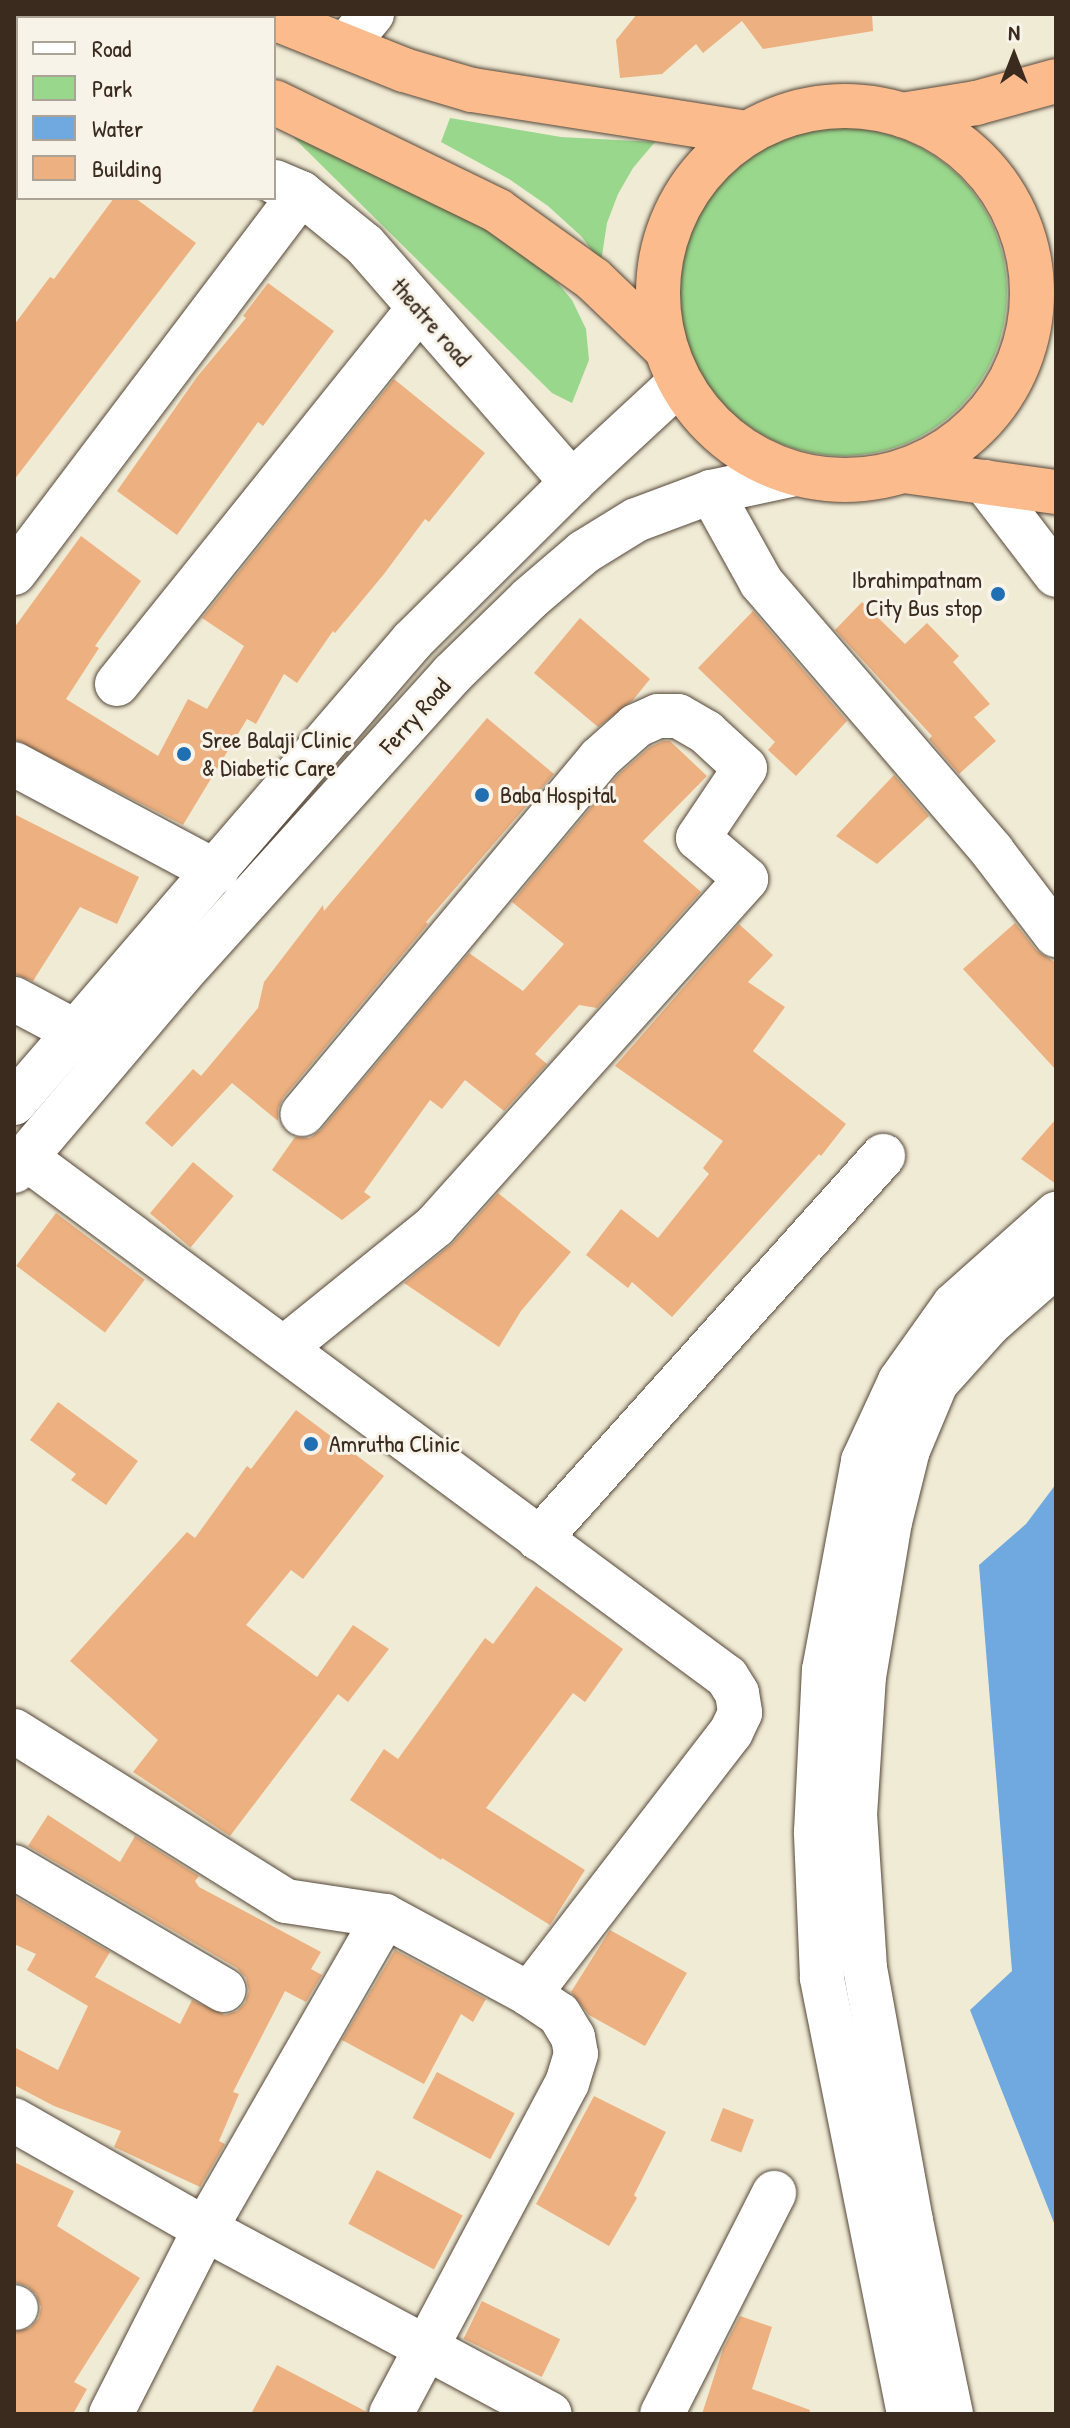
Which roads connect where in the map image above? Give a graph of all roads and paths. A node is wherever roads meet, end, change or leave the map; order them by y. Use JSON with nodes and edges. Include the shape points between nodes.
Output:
{"nodes":[{"id":1,"x":276,"y":18,"type":"edge"},
{"id":2,"x":358,"y":30,"type":"edge"},
{"id":3,"x":1056,"y":81,"type":"edge"},
{"id":4,"x":276,"y":103,"type":"edge"},
{"id":5,"x":902,"y":115,"type":"junction"},
{"id":6,"x":747,"y":133,"type":"junction"},
{"id":7,"x":288,"y":188,"type":"edge"},
{"id":8,"x":1044,"y":278,"type":"edge"},
{"id":9,"x":419,"y":309,"type":"junction"},
{"id":10,"x":672,"y":365,"type":"junction"},
{"id":11,"x":904,"y":471,"type":"junction"},
{"id":12,"x":795,"y":474,"type":"junction"},
{"id":13,"x":572,"y":482,"type":"junction"},
{"id":14,"x":985,"y":482,"type":"junction"},
{"id":15,"x":711,"y":492,"type":"junction"},
{"id":16,"x":1056,"y":492,"type":"edge"},
{"id":17,"x":14,"y":573,"type":"edge"},
{"id":18,"x":1055,"y":573,"type":"edge"},
{"id":19,"x":413,"y":640,"type":"junction"},
{"id":20,"x":452,"y":674,"type":"junction"},
{"id":21,"x":117,"y":684,"type":"dead end"},
{"id":22,"x":14,"y":764,"type":"edge"},
{"id":23,"x":216,"y":872,"type":"junction"},
{"id":24,"x":1056,"y":935,"type":"edge"},
{"id":25,"x":14,"y":999,"type":"edge"},
{"id":26,"x":92,"y":1046,"type":"junction"},
{"id":27,"x":14,"y":1103,"type":"edge"},
{"id":28,"x":302,"y":1114,"type":"dead end"},
{"id":29,"x":883,"y":1156,"type":"dead end"},
{"id":30,"x":20,"y":1164,"type":"edge"},
{"id":31,"x":1056,"y":1214,"type":"edge"},
{"id":32,"x":1056,"y":1265,"type":"edge"},
{"id":33,"x":284,"y":1348,"type":"junction"},
{"id":34,"x":539,"y":1539,"type":"junction"},
{"id":35,"x":14,"y":1731,"type":"edge"},
{"id":36,"x":14,"y":1867,"type":"edge"},
{"id":37,"x":385,"y":1916,"type":"junction"},
{"id":38,"x":224,"y":1990,"type":"dead end"},
{"id":39,"x":529,"y":1994,"type":"junction"},
{"id":40,"x":14,"y":2120,"type":"edge"},
{"id":41,"x":774,"y":2193,"type":"dead end"},
{"id":42,"x":205,"y":2229,"type":"junction"},
{"id":43,"x":425,"y":2346,"type":"junction"},
{"id":44,"x":111,"y":2414,"type":"edge"},
{"id":45,"x":391,"y":2414,"type":"edge"},
{"id":46,"x":550,"y":2414,"type":"edge"},
{"id":47,"x":662,"y":2414,"type":"edge"},
{"id":48,"x":909,"y":2414,"type":"edge"},
{"id":49,"x":951,"y":2414,"type":"edge"}],
"edges":[{"from":1,"to":2,"type":"highway"},
{"from":2,"to":6,"type":"highway","via":[[404,70],[472,90]]},
{"from":3,"to":5,"type":"highway","via":[[976,103]]},
{"from":4,"to":10,"type":"highway","via":[[498,211],[593,279]]},
{"from":5,"to":6,"type":"highway","via":[[863,107],[822,107]]},
{"from":5,"to":8,"type":"highway","via":[[950,138],[989,173],[1018,218]]},
{"from":6,"to":10,"type":"highway","via":[[708,164],[679,205],[661,250],[657,300]]},
{"from":7,"to":9,"type":"street","name":"theatre road","via":[[365,245]]},
{"from":7,"to":17,"type":"street"},
{"from":8,"to":11,"type":"highway","via":[[1017,370],[989,414],[950,448]]},
{"from":9,"to":13,"type":"street","name":"theatre road"},
{"from":9,"to":21,"type":"street"},
{"from":10,"to":12,"type":"highway","via":[[728,440]]},
{"from":10,"to":13,"type":"street","name":"Ferry Road"},
{"from":11,"to":12,"type":"highway","via":[[849,481]]},
{"from":11,"to":14,"type":"highway"},
{"from":12,"to":15,"type":"street","name":"Ferry Road"},
{"from":13,"to":19,"type":"street","name":"Ferry Road"},
{"from":14,"to":16,"type":"highway"},
{"from":14,"to":18,"type":"street"},
{"from":15,"to":20,"type":"street","name":"Ferry Road","via":[[636,520],[584,552]]},
{"from":15,"to":24,"type":"street","via":[[761,582],[992,851]]},
{"from":19,"to":20,"type":"street"},
{"from":19,"to":23,"type":"street","name":"Ferry Road"},
{"from":20,"to":26,"type":"street","name":"Ferry Road","via":[[181,974]]},
{"from":22,"to":23,"type":"street"},
{"from":23,"to":26,"type":"street","name":"Ferry Road"},
{"from":25,"to":26,"type":"street"},
{"from":26,"to":27,"type":"street","name":"Ferry Road"},
{"from":26,"to":30,"type":"street","name":"Ferry Road"},
{"from":28,"to":33,"type":"street","via":[[600,758],[636,726],[658,716],[678,716],[706,732],[745,768],[698,838],[746,879],[435,1226]]},
{"from":29,"to":34,"type":"street"},
{"from":30,"to":33,"type":"street"},
{"from":31,"to":48,"type":"street","via":[[954,1305],[900,1381],[863,1461],[824,1670],[816,1832],[822,1978]]},
{"from":32,"to":49,"type":"street","via":[[989,1324],[936,1383],[908,1450],[890,1522],[864,1677],[855,1815],[865,1968]]},
{"from":33,"to":34,"type":"street"},
{"from":34,"to":39,"type":"street","via":[[727,1677],[740,1713],[731,1732]]},
{"from":35,"to":37,"type":"street","via":[[286,1901]]},
{"from":36,"to":38,"type":"street"},
{"from":37,"to":39,"type":"street"},
{"from":37,"to":42,"type":"street"},
{"from":39,"to":43,"type":"street","via":[[559,2014],[576,2054],[567,2083]]},
{"from":40,"to":42,"type":"street"},
{"from":41,"to":47,"type":"street"},
{"from":42,"to":43,"type":"street"},
{"from":42,"to":44,"type":"street"},
{"from":43,"to":45,"type":"street"},
{"from":43,"to":46,"type":"street"}]}
